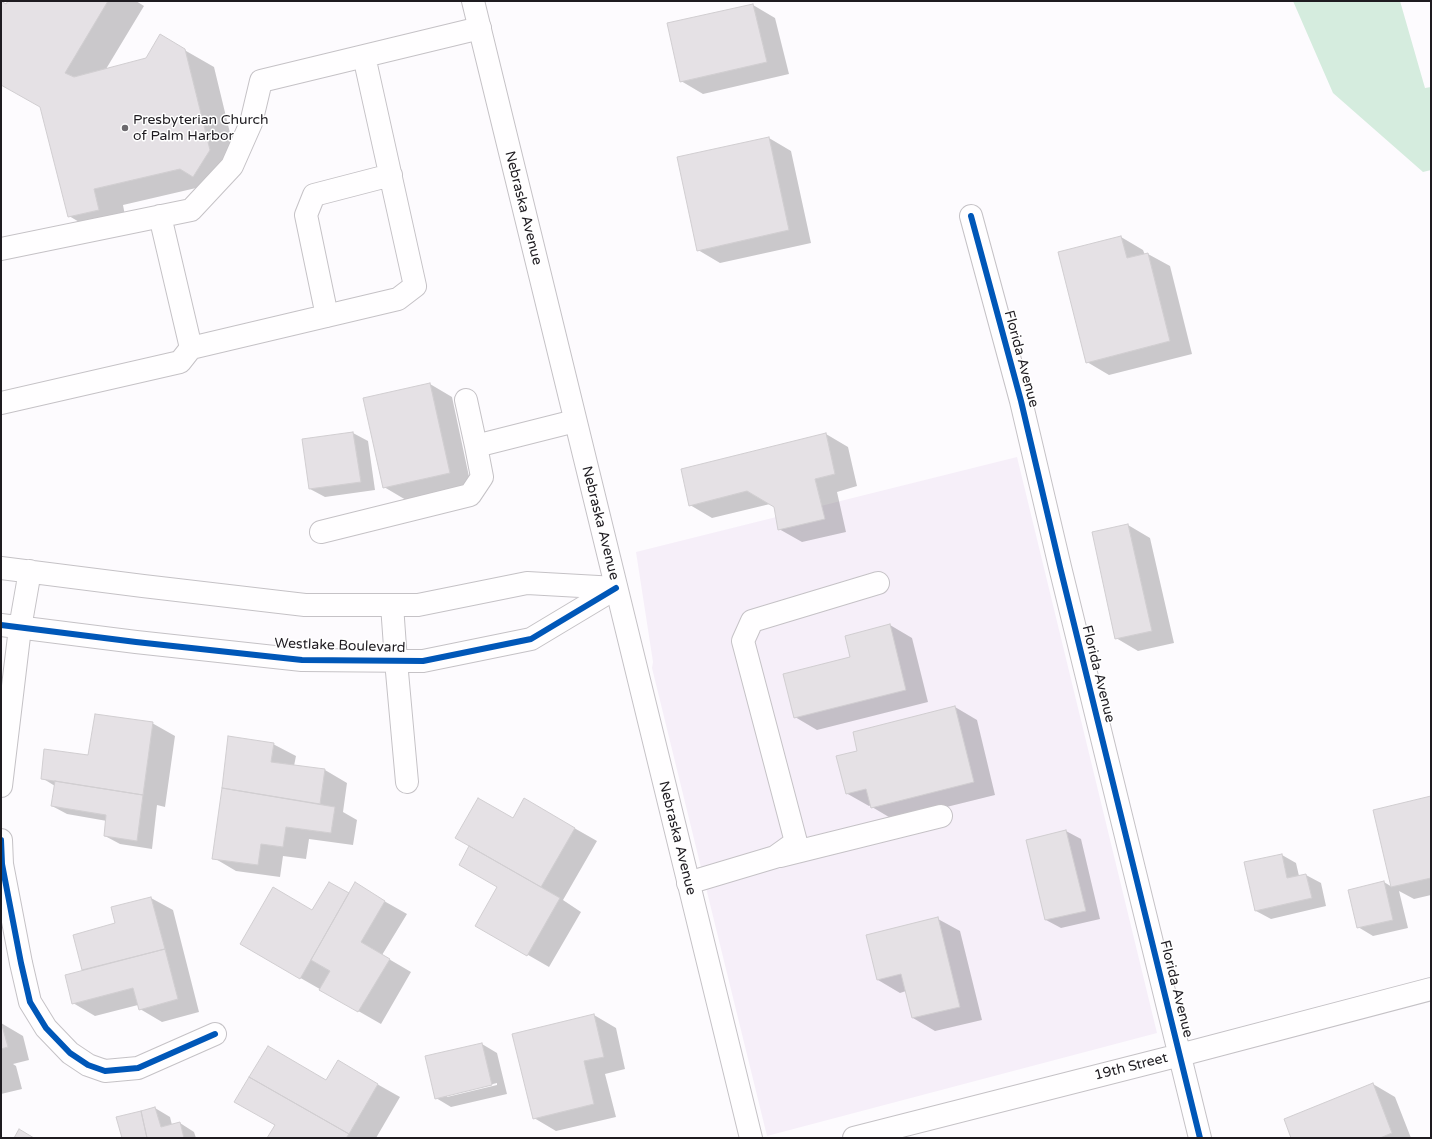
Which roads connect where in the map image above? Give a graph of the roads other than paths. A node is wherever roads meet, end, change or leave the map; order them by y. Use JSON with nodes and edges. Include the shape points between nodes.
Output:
{"nodes":[{"id":1,"x":473,"y":1,"type":"edge"},
{"id":2,"x":480,"y":28,"type":"junction"},
{"id":3,"x":364,"y":56,"type":"junction"},
{"id":4,"x":391,"y":175,"type":"junction"},
{"id":5,"x":160,"y":216,"type":"junction"},
{"id":6,"x":971,"y":216,"type":"dead end"},
{"id":7,"x":1,"y":249,"type":"edge"},
{"id":8,"x":328,"y":316,"type":"junction"},
{"id":9,"x":191,"y":348,"type":"junction"},
{"id":10,"x":466,"y":400,"type":"dead end"},
{"id":11,"x":1,"y":403,"type":"edge"},
{"id":12,"x":575,"y":421,"type":"junction"},
{"id":13,"x":476,"y":446,"type":"junction"},
{"id":14,"x":322,"y":532,"type":"dead end"},
{"id":15,"x":1,"y":568,"type":"edge"},
{"id":16,"x":30,"y":572,"type":"junction"},
{"id":17,"x":878,"y":583,"type":"dead end"},
{"id":18,"x":616,"y":588,"type":"junction"},
{"id":19,"x":392,"y":605,"type":"junction"},
{"id":20,"x":11,"y":626,"type":"edge"},
{"id":21,"x":396,"y":661,"type":"junction"},
{"id":22,"x":407,"y":782,"type":"dead end"},
{"id":23,"x":1,"y":786,"type":"edge"},
{"id":24,"x":941,"y":816,"type":"dead end"},
{"id":25,"x":1,"y":840,"type":"edge"},
{"id":26,"x":775,"y":857,"type":"junction"},
{"id":27,"x":688,"y":883,"type":"junction"},
{"id":28,"x":1431,"y":989,"type":"edge"},
{"id":29,"x":215,"y":1034,"type":"dead end"},
{"id":30,"x":1180,"y":1055,"type":"junction"},
{"id":31,"x":751,"y":1138,"type":"edge"},
{"id":32,"x":854,"y":1138,"type":"edge"},
{"id":33,"x":1200,"y":1138,"type":"edge"}],
"edges":[{"from":1,"to":2,"type":"street","name":"Nebraska Avenue"},
{"from":2,"to":3,"type":"street"},
{"from":2,"to":12,"type":"street","name":"Nebraska Avenue"},
{"from":3,"to":4,"type":"street"},
{"from":3,"to":5,"type":"street","via":[[261,81],[251,123],[232,166],[191,210]]},
{"from":4,"to":8,"type":"street","via":[[314,195],[306,215]]},
{"from":4,"to":8,"type":"street","via":[[415,286],[398,299]]},
{"from":5,"to":7,"type":"street"},
{"from":5,"to":9,"type":"street"},
{"from":6,"to":30,"type":"street","name":"Florida Avenue","via":[[1021,401]]},
{"from":8,"to":9,"type":"street"},
{"from":9,"to":11,"type":"street","via":[[180,362]]},
{"from":10,"to":13,"type":"street"},
{"from":12,"to":13,"type":"street"},
{"from":12,"to":18,"type":"street","name":"Nebraska Avenue"},
{"from":13,"to":14,"type":"street","via":[[482,477],[470,496]]},
{"from":15,"to":16,"type":"street"},
{"from":16,"to":19,"type":"street","via":[[305,605]]},
{"from":16,"to":20,"type":"street"},
{"from":17,"to":26,"type":"street","via":[[752,621],[743,641],[796,842]]},
{"from":18,"to":19,"type":"street","via":[[527,583],[418,605]]},
{"from":18,"to":21,"type":"street","name":"Westlake Boulevard","via":[[531,639],[423,661]]},
{"from":18,"to":27,"type":"street","name":"Nebraska Avenue"},
{"from":19,"to":21,"type":"street"},
{"from":20,"to":21,"type":"street","name":"Westlake Boulevard","via":[[302,660]]},
{"from":20,"to":23,"type":"street"},
{"from":21,"to":22,"type":"street"},
{"from":24,"to":26,"type":"street"},
{"from":25,"to":29,"type":"street","via":[[2,864],[30,1002],[46,1028],[70,1053],[88,1065],[105,1071],[138,1068]]},
{"from":26,"to":27,"type":"street"},
{"from":27,"to":31,"type":"street","name":"Nebraska Avenue"},
{"from":28,"to":30,"type":"street","name":"19th Street"},
{"from":30,"to":32,"type":"street","name":"19th Street"},
{"from":30,"to":33,"type":"street","name":"Florida Avenue"}]}
